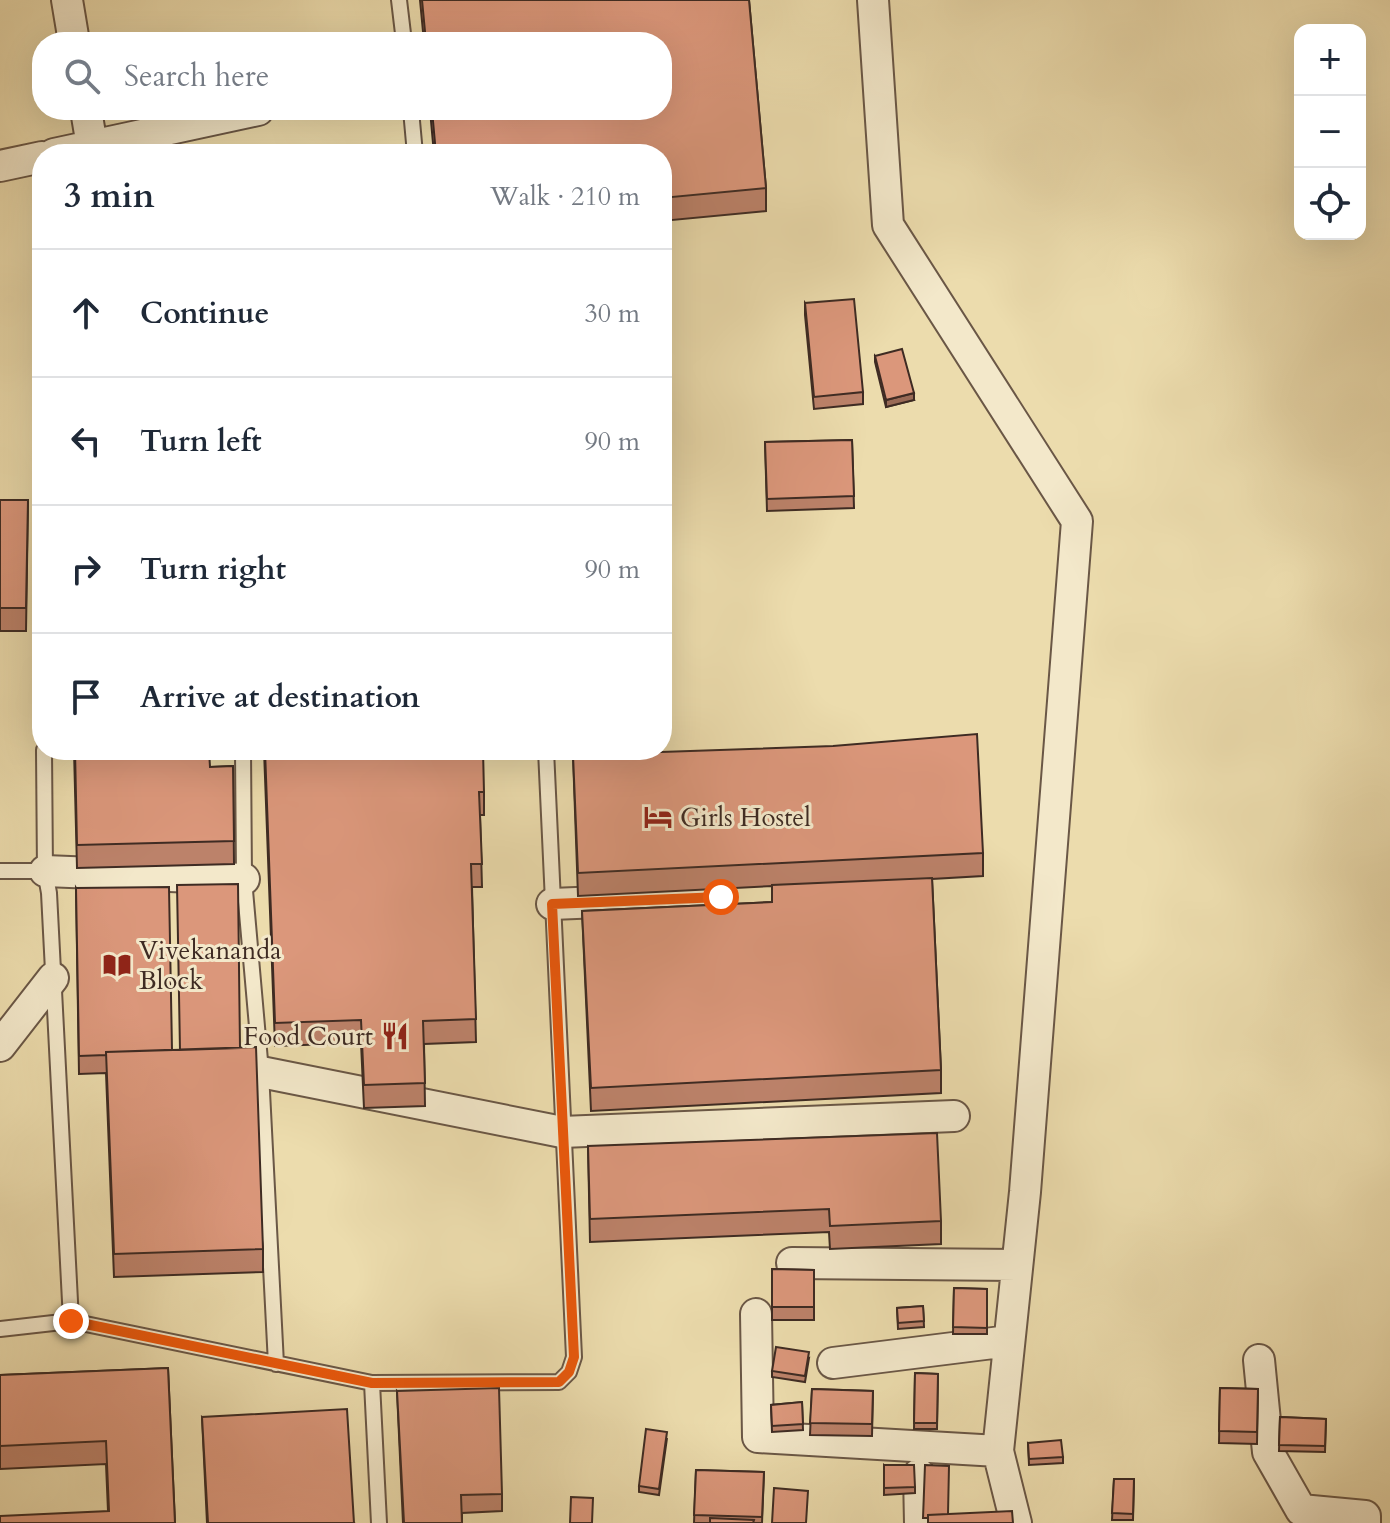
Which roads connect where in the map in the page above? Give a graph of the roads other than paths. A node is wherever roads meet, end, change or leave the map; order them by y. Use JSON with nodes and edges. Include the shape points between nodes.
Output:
{"nodes":[{"id":1,"x":67,"y":0,"type":"edge"},
{"id":2,"x":399,"y":0,"type":"edge"},
{"id":3,"x":873,"y":0,"type":"edge"},
{"id":4,"x":72,"y":32,"type":"edge"},
{"id":5,"x":403,"y":32,"type":"edge"},
{"id":6,"x":88,"y":120,"type":"edge"},
{"id":7,"x":212,"y":120,"type":"edge"},
{"id":8,"x":412,"y":120,"type":"edge"},
{"id":9,"x":92,"y":144,"type":"edge"},
{"id":10,"x":101,"y":144,"type":"edge"},
{"id":11,"x":414,"y":144,"type":"edge"},
{"id":12,"x":32,"y":159,"type":"edge"},
{"id":13,"x":0,"y":166,"type":"edge"},
{"id":14,"x":44,"y":760,"type":"edge"},
{"id":15,"x":243,"y":760,"type":"edge"},
{"id":16,"x":546,"y":760,"type":"edge"},
{"id":17,"x":0,"y":871,"type":"edge"},
{"id":18,"x":45,"y":871,"type":"junction"},
{"id":19,"x":244,"y":879,"type":"junction"},
{"id":20,"x":721,"y":897,"type":"edge"},
{"id":21,"x":552,"y":904,"type":"junction"},
{"id":22,"x":53,"y":978,"type":"junction"},
{"id":23,"x":0,"y":1046,"type":"edge"},
{"id":24,"x":261,"y":1072,"type":"junction"},
{"id":25,"x":954,"y":1116,"type":"dead end"},
{"id":26,"x":562,"y":1132,"type":"junction"},
{"id":27,"x":792,"y":1263,"type":"dead end"},
{"id":28,"x":1017,"y":1265,"type":"junction"},
{"id":29,"x":756,"y":1314,"type":"dead end"},
{"id":30,"x":71,"y":1321,"type":"junction"},
{"id":31,"x":0,"y":1329,"type":"edge"},
{"id":32,"x":1009,"y":1341,"type":"junction"},
{"id":33,"x":1259,"y":1360,"type":"dead end"},
{"id":34,"x":833,"y":1363,"type":"dead end"},
{"id":35,"x":276,"y":1364,"type":"junction"},
{"id":36,"x":372,"y":1383,"type":"junction"},
{"id":37,"x":998,"y":1451,"type":"junction"},
{"id":38,"x":919,"y":1474,"type":"dead end"},
{"id":39,"x":379,"y":1523,"type":"edge"},
{"id":40,"x":920,"y":1523,"type":"edge"},
{"id":41,"x":1016,"y":1523,"type":"edge"},
{"id":42,"x":1365,"y":1523,"type":"edge"}],
"edges":[{"from":1,"to":4,"type":"street"},
{"from":2,"to":5,"type":"lane"},
{"from":3,"to":28,"type":"street","via":[[888,225],[1077,521]]},
{"from":6,"to":9,"type":"street"},
{"from":7,"to":10,"type":"street"},
{"from":8,"to":11,"type":"lane"},
{"from":12,"to":13,"type":"street"},
{"from":14,"to":18,"type":"lane"},
{"from":15,"to":19,"type":"lane"},
{"from":16,"to":21,"type":"lane"},
{"from":17,"to":18,"type":"lane"},
{"from":18,"to":19,"type":"street"},
{"from":18,"to":22,"type":"lane"},
{"from":19,"to":24,"type":"lane"},
{"from":20,"to":21,"type":"street"},
{"from":21,"to":26,"type":"lane"},
{"from":22,"to":23,"type":"street"},
{"from":22,"to":30,"type":"lane"},
{"from":24,"to":26,"type":"street"},
{"from":24,"to":35,"type":"lane"},
{"from":25,"to":26,"type":"street"},
{"from":26,"to":36,"type":"lane","via":[[574,1357],[569,1372],[559,1382]]},
{"from":27,"to":28,"type":"street"},
{"from":28,"to":32,"type":"street"},
{"from":29,"to":37,"type":"street","via":[[758,1437]]},
{"from":30,"to":31,"type":"lane"},
{"from":30,"to":35,"type":"lane"},
{"from":32,"to":34,"type":"street"},
{"from":32,"to":37,"type":"street"},
{"from":33,"to":42,"type":"street","via":[[1268,1452],[1301,1510],[1365,1516]]},
{"from":35,"to":36,"type":"lane"},
{"from":36,"to":39,"type":"lane"},
{"from":37,"to":41,"type":"street"},
{"from":38,"to":40,"type":"street"}]}
